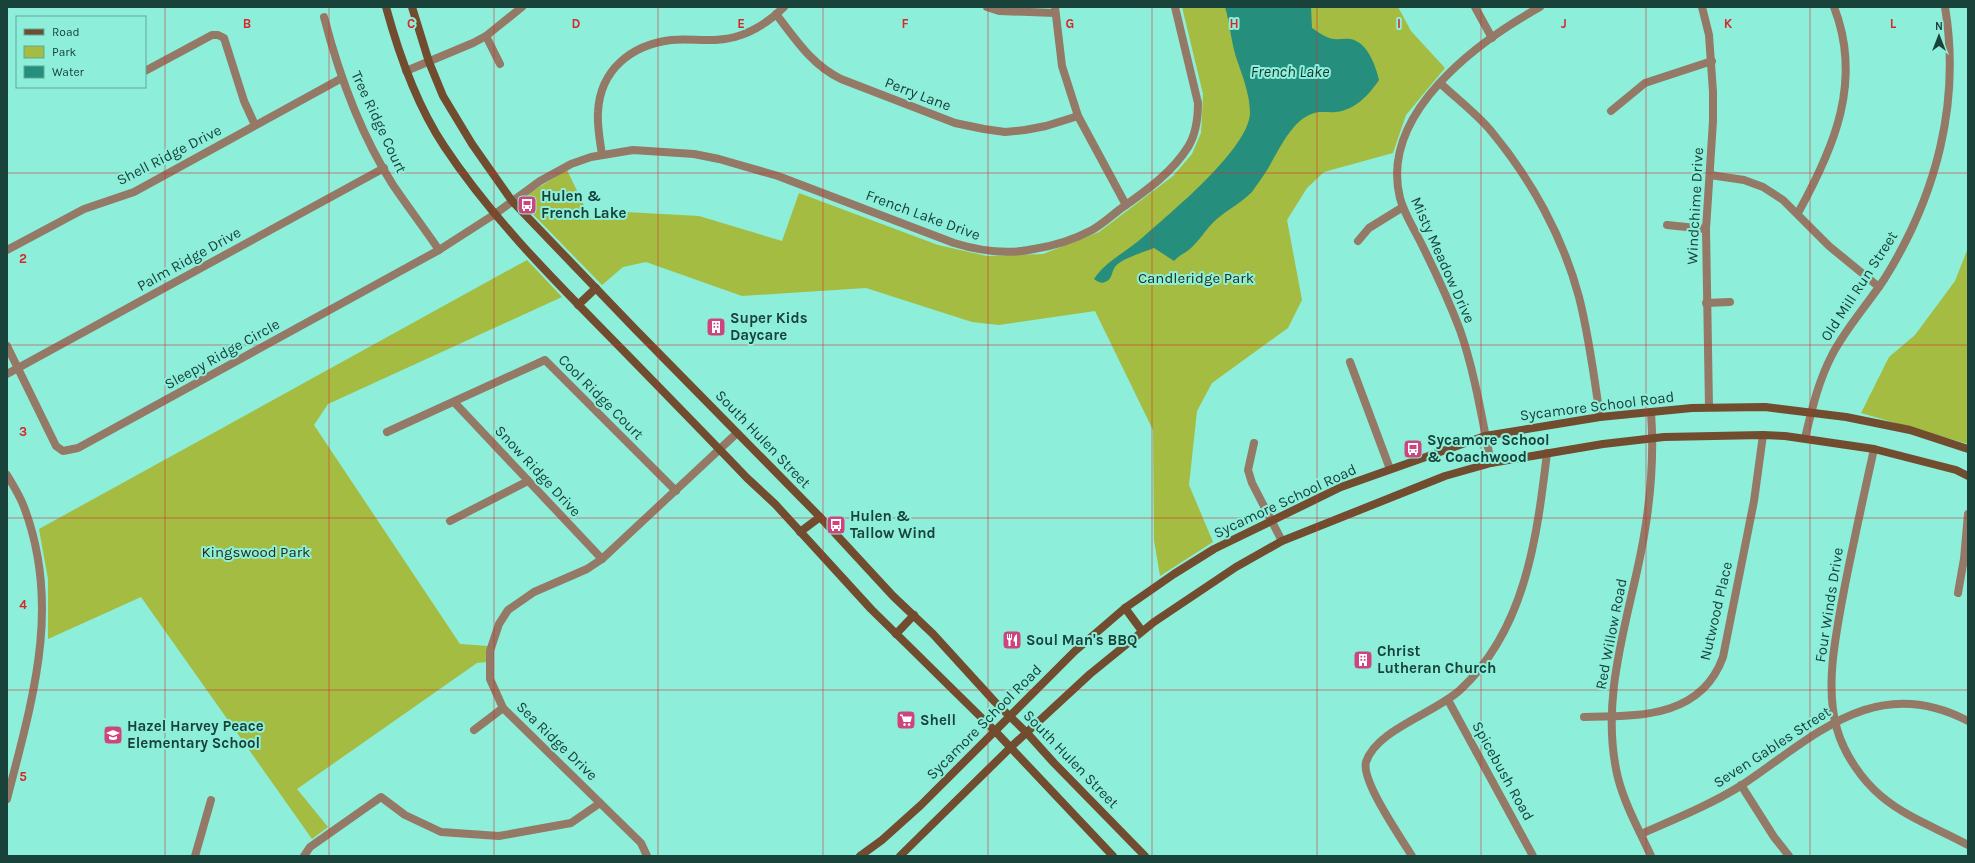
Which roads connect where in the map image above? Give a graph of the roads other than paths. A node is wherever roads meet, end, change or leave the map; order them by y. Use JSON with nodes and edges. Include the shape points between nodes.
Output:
{"nodes":[{"id":1,"x":386,"y":7,"type":"edge"},
{"id":2,"x":412,"y":7,"type":"edge"},
{"id":3,"x":522,"y":7,"type":"edge"},
{"id":4,"x":784,"y":7,"type":"edge"},
{"id":5,"x":987,"y":7,"type":"edge"},
{"id":6,"x":1175,"y":7,"type":"edge"},
{"id":7,"x":1475,"y":7,"type":"edge"},
{"id":8,"x":1540,"y":7,"type":"edge"},
{"id":9,"x":1702,"y":7,"type":"edge"},
{"id":10,"x":1834,"y":7,"type":"edge"},
{"id":11,"x":1945,"y":7,"type":"edge"},
{"id":12,"x":1055,"y":10,"type":"edge"},
{"id":13,"x":776,"y":14,"type":"junction"},
{"id":14,"x":324,"y":17,"type":"dead end"},
{"id":15,"x":486,"y":36,"type":"junction"},
{"id":16,"x":1492,"y":38,"type":"junction"},
{"id":17,"x":1712,"y":60,"type":"junction"},
{"id":18,"x":429,"y":62,"type":"junction"},
{"id":19,"x":500,"y":64,"type":"dead end"},
{"id":20,"x":146,"y":70,"type":"edge"},
{"id":21,"x":406,"y":71,"type":"junction"},
{"id":22,"x":342,"y":78,"type":"junction"},
{"id":23,"x":1440,"y":83,"type":"junction"},
{"id":24,"x":1611,"y":111,"type":"dead end"},
{"id":25,"x":1078,"y":116,"type":"junction"},
{"id":26,"x":255,"y":125,"type":"junction"},
{"id":27,"x":602,"y":155,"type":"junction"},
{"id":28,"x":384,"y":168,"type":"junction"},
{"id":29,"x":1710,"y":175,"type":"junction"},
{"id":30,"x":512,"y":201,"type":"junction"},
{"id":31,"x":1126,"y":205,"type":"junction"},
{"id":32,"x":1403,"y":207,"type":"junction"},
{"id":33,"x":1798,"y":213,"type":"junction"},
{"id":34,"x":496,"y":214,"type":"junction"},
{"id":35,"x":1667,"y":225,"type":"dead end"},
{"id":36,"x":1706,"y":229,"type":"junction"},
{"id":37,"x":1358,"y":241,"type":"dead end"},
{"id":38,"x":7,"y":250,"type":"edge"},
{"id":39,"x":439,"y":250,"type":"junction"},
{"id":40,"x":1879,"y":287,"type":"junction"},
{"id":41,"x":596,"y":288,"type":"junction"},
{"id":42,"x":1730,"y":302,"type":"dead end"},
{"id":43,"x":1706,"y":303,"type":"junction"},
{"id":44,"x":578,"y":305,"type":"junction"},
{"id":45,"x":7,"y":346,"type":"edge"},
{"id":46,"x":1350,"y":362,"type":"dead end"},
{"id":47,"x":19,"y":368,"type":"junction"},
{"id":48,"x":7,"y":374,"type":"edge"},
{"id":49,"x":454,"y":402,"type":"junction"},
{"id":50,"x":1708,"y":407,"type":"junction"},
{"id":51,"x":1651,"y":412,"type":"junction"},
{"id":52,"x":1811,"y":412,"type":"junction"},
{"id":53,"x":1600,"y":417,"type":"junction"},
{"id":54,"x":387,"y":432,"type":"dead end"},
{"id":55,"x":737,"y":433,"type":"junction"},
{"id":56,"x":1763,"y":435,"type":"junction"},
{"id":57,"x":1485,"y":436,"type":"junction"},
{"id":58,"x":1653,"y":438,"type":"junction"},
{"id":59,"x":1805,"y":438,"type":"junction"},
{"id":60,"x":1254,"y":443,"type":"dead end"},
{"id":61,"x":719,"y":449,"type":"junction"},
{"id":62,"x":1874,"y":449,"type":"junction"},
{"id":63,"x":1968,"y":449,"type":"edge"},
{"id":64,"x":1547,"y":453,"type":"junction"},
{"id":65,"x":1491,"y":463,"type":"junction"},
{"id":66,"x":1390,"y":469,"type":"junction"},
{"id":67,"x":7,"y":475,"type":"edge"},
{"id":68,"x":1968,"y":476,"type":"edge"},
{"id":69,"x":528,"y":481,"type":"junction"},
{"id":70,"x":676,"y":491,"type":"junction"},
{"id":71,"x":1968,"y":514,"type":"edge"},
{"id":72,"x":820,"y":518,"type":"junction"},
{"id":73,"x":1271,"y":520,"type":"junction"},
{"id":74,"x":450,"y":521,"type":"dead end"},
{"id":75,"x":800,"y":532,"type":"junction"},
{"id":76,"x":1282,"y":541,"type":"junction"},
{"id":77,"x":602,"y":559,"type":"junction"},
{"id":78,"x":1958,"y":593,"type":"dead end"},
{"id":79,"x":1125,"y":608,"type":"junction"},
{"id":80,"x":914,"y":615,"type":"junction"},
{"id":81,"x":1142,"y":631,"type":"junction"},
{"id":82,"x":896,"y":634,"type":"junction"},
{"id":83,"x":1448,"y":700,"type":"junction"},
{"id":84,"x":503,"y":708,"type":"junction"},
{"id":85,"x":1010,"y":716,"type":"junction"},
{"id":86,"x":1611,"y":716,"type":"junction"},
{"id":87,"x":1584,"y":717,"type":"dead end"},
{"id":88,"x":1835,"y":721,"type":"junction"},
{"id":89,"x":1968,"y":721,"type":"edge"},
{"id":90,"x":474,"y":730,"type":"dead end"},
{"id":91,"x":995,"y":730,"type":"junction"},
{"id":92,"x":1027,"y":733,"type":"junction"},
{"id":93,"x":1011,"y":747,"type":"junction"},
{"id":94,"x":1741,"y":785,"type":"junction"},
{"id":95,"x":7,"y":799,"type":"edge"},
{"id":96,"x":211,"y":800,"type":"dead end"},
{"id":97,"x":600,"y":803,"type":"junction"},
{"id":98,"x":1641,"y":834,"type":"junction"},
{"id":99,"x":1968,"y":845,"type":"edge"},
{"id":100,"x":866,"y":854,"type":"edge"},
{"id":101,"x":195,"y":856,"type":"edge"},
{"id":102,"x":304,"y":856,"type":"edge"},
{"id":103,"x":647,"y":856,"type":"edge"},
{"id":104,"x":900,"y":856,"type":"edge"},
{"id":105,"x":1113,"y":856,"type":"edge"},
{"id":106,"x":1145,"y":856,"type":"edge"},
{"id":107,"x":1412,"y":856,"type":"edge"},
{"id":108,"x":1533,"y":856,"type":"edge"},
{"id":109,"x":1651,"y":856,"type":"edge"},
{"id":110,"x":1790,"y":856,"type":"edge"}],
"edges":[{"from":1,"to":21,"type":"main road"},
{"from":2,"to":18,"type":"main road","name":"South Hulen Street"},
{"from":3,"to":15,"type":"street"},
{"from":4,"to":13,"type":"street"},
{"from":5,"to":12,"type":"street","via":[[999,11]]},
{"from":6,"to":31,"type":"street","name":"French Lake Drive","via":[[1198,103],[1194,134],[1189,146],[1170,170]]},
{"from":7,"to":16,"type":"street"},
{"from":8,"to":16,"type":"street","name":"Misty Meadow Drive"},
{"from":9,"to":17,"type":"street","name":"Windchime Drive"},
{"from":10,"to":33,"type":"street","via":[[1846,50],[1846,89],[1832,143],[1819,175]]},
{"from":11,"to":40,"type":"street","name":"Old Mill Run Street","via":[[1949,66],[1945,128],[1920,210]]},
{"from":12,"to":25,"type":"street","via":[[1062,66]]},
{"from":13,"to":25,"type":"street","name":"Perry Lane","via":[[802,49],[827,72],[955,123],[1005,132],[1046,126]]},
{"from":13,"to":27,"type":"street","via":[[736,36],[654,43],[624,57],[605,81],[601,95],[598,125]]},
{"from":14,"to":22,"type":"street","name":"Tree Ridge Court"},
{"from":15,"to":18,"type":"street"},
{"from":15,"to":19,"type":"street"},
{"from":16,"to":23,"type":"street","name":"Misty Meadow Drive","via":[[1460,63]]},
{"from":17,"to":24,"type":"street","via":[[1645,83]]},
{"from":17,"to":29,"type":"street","name":"Windchime Drive","via":[[1713,121]]},
{"from":18,"to":21,"type":"street"},
{"from":18,"to":30,"type":"main road","name":"South Hulen Street","via":[[443,96],[472,144]]},
{"from":20,"to":26,"type":"street","via":[[212,35],[224,38],[244,101]]},
{"from":21,"to":34,"type":"main road","via":[[443,146]]},
{"from":22,"to":26,"type":"street","name":"Shell Ridge Drive"},
{"from":22,"to":28,"type":"street","name":"Tree Ridge Court"},
{"from":23,"to":32,"type":"street","name":"Misty Meadow Drive","via":[[1410,124],[1401,146],[1398,181]]},
{"from":23,"to":53,"type":"street","via":[[1491,130],[1534,192],[1549,219],[1578,296],[1592,355]]},
{"from":25,"to":31,"type":"street"},
{"from":26,"to":38,"type":"street","name":"Shell Ridge Drive","via":[[134,192],[84,209]]},
{"from":27,"to":30,"type":"street","name":"French Lake Drive","via":[[571,164],[540,181]]},
{"from":27,"to":31,"type":"street","name":"French Lake Drive","via":[[633,150],[694,154],[719,159],[778,176],[977,250],[1015,252],[1060,242],[1092,230]]},
{"from":28,"to":39,"type":"street","name":"Tree Ridge Court"},
{"from":28,"to":47,"type":"street","name":"Palm Ridge Drive"},
{"from":29,"to":33,"type":"street","via":[[1726,176],[1763,187]]},
{"from":29,"to":36,"type":"street","name":"Windchime Drive"},
{"from":30,"to":34,"type":"street","name":"French Lake Drive"},
{"from":30,"to":41,"type":"main road","name":"South Hulen Street"},
{"from":32,"to":37,"type":"street","via":[[1369,228]]},
{"from":32,"to":57,"type":"street","name":"Misty Meadow Drive","via":[[1441,284],[1460,332]]},
{"from":33,"to":40,"type":"street","via":[[1829,246]]},
{"from":34,"to":39,"type":"street","name":"Sleepy Ridge Circle"},
{"from":34,"to":44,"type":"main road","via":[[529,255]]},
{"from":35,"to":36,"type":"street"},
{"from":36,"to":43,"type":"street","name":"Windchime Drive"},
{"from":39,"to":47,"type":"street","name":"Sleepy Ridge Circle","via":[[69,451],[63,451],[56,446]]},
{"from":40,"to":52,"type":"street","name":"Old Mill Run Street","via":[[1833,354],[1817,389]]},
{"from":41,"to":44,"type":"main road"},
{"from":41,"to":55,"type":"main road","name":"South Hulen Street"},
{"from":42,"to":43,"type":"street"},
{"from":43,"to":50,"type":"street","name":"Windchime Drive"},
{"from":44,"to":61,"type":"main road"},
{"from":45,"to":47,"type":"street","name":"Sleepy Ridge Circle"},
{"from":46,"to":66,"type":"street"},
{"from":47,"to":48,"type":"street","name":"Palm Ridge Drive"},
{"from":49,"to":54,"type":"street","name":"Cool Ridge Court"},
{"from":49,"to":69,"type":"street","name":"Snow Ridge Drive"},
{"from":49,"to":70,"type":"street","name":"Cool Ridge Court","via":[[545,360]]},
{"from":50,"to":51,"type":"main road","name":"Sycamore School Road"},
{"from":50,"to":52,"type":"main road","name":"Sycamore School Road","via":[[1765,407]]},
{"from":51,"to":53,"type":"main road","name":"Sycamore School Road"},
{"from":51,"to":58,"type":"street","name":"Red Willow Road"},
{"from":52,"to":59,"type":"street","name":"Old Mill Run Street"},
{"from":52,"to":63,"type":"main road","name":"Sycamore School Road","via":[[1880,422]]},
{"from":53,"to":57,"type":"main road","name":"Sycamore School Road"},
{"from":55,"to":61,"type":"street","name":"Sea Ridge Drive"},
{"from":55,"to":72,"type":"main road","name":"South Hulen Street"},
{"from":56,"to":58,"type":"main road"},
{"from":56,"to":59,"type":"main road"},
{"from":56,"to":86,"type":"street","name":"Nutwood Place","via":[[1754,501],[1719,668],[1710,683],[1689,701],[1648,714]]},
{"from":57,"to":65,"type":"street","name":"Misty Meadow Drive"},
{"from":57,"to":66,"type":"main road","name":"Sycamore School Road"},
{"from":58,"to":64,"type":"main road"},
{"from":58,"to":86,"type":"street","name":"Red Willow Road","via":[[1653,470],[1648,515],[1618,654]]},
{"from":59,"to":62,"type":"main road"},
{"from":60,"to":73,"type":"street","via":[[1248,470]]},
{"from":61,"to":70,"type":"street","name":"Sea Ridge Drive"},
{"from":61,"to":75,"type":"main road"},
{"from":62,"to":68,"type":"main road","via":[[1956,470]]},
{"from":62,"to":88,"type":"street","name":"Four Winds Drive","via":[[1836,638],[1832,687]]},
{"from":64,"to":65,"type":"main road"},
{"from":64,"to":83,"type":"street","via":[[1533,546],[1525,580],[1507,627],[1496,647],[1476,672]]},
{"from":65,"to":76,"type":"main road","via":[[1445,476]]},
{"from":66,"to":73,"type":"main road","name":"Sycamore School Road","via":[[1327,493]]},
{"from":67,"to":95,"type":"street","via":[[24,506],[35,544],[42,607],[40,657],[27,722]]},
{"from":69,"to":74,"type":"street"},
{"from":69,"to":77,"type":"street","name":"Snow Ridge Drive"},
{"from":70,"to":77,"type":"street","name":"Sea Ridge Drive"},
{"from":71,"to":78,"type":"street"},
{"from":72,"to":75,"type":"main road"},
{"from":72,"to":80,"type":"main road","name":"South Hulen Street"},
{"from":73,"to":76,"type":"street"},
{"from":73,"to":79,"type":"main road","name":"Sycamore School Road","via":[[1214,549]]},
{"from":75,"to":82,"type":"main road"},
{"from":76,"to":81,"type":"main road","via":[[1236,567]]},
{"from":77,"to":84,"type":"street","name":"Sea Ridge Drive","via":[[587,569],[534,592],[508,610],[499,624],[490,651],[490,679]]},
{"from":79,"to":81,"type":"main road"},
{"from":79,"to":85,"type":"main road","name":"Sycamore School Road","via":[[1075,651]]},
{"from":80,"to":82,"type":"main road"},
{"from":80,"to":85,"type":"main road","name":"South Hulen Street"},
{"from":81,"to":92,"type":"main road","via":[[1090,674]]},
{"from":82,"to":91,"type":"main road"},
{"from":83,"to":107,"type":"street","via":[[1382,739],[1372,750],[1366,763],[1369,784]]},
{"from":83,"to":108,"type":"street","name":"Spicebush Road"},
{"from":84,"to":90,"type":"street"},
{"from":84,"to":97,"type":"street","name":"Sea Ridge Drive"},
{"from":85,"to":91,"type":"main road","name":"Sycamore School Road"},
{"from":85,"to":92,"type":"main road","name":"South Hulen Street"},
{"from":86,"to":87,"type":"street","name":"Nutwood Place"},
{"from":86,"to":98,"type":"street","name":"Red Willow Road","via":[[1618,778]]},
{"from":88,"to":89,"type":"street","name":"Seven Gables Street","via":[[1860,710],[1907,704],[1944,710]]},
{"from":88,"to":94,"type":"street","name":"Seven Gables Street"},
{"from":88,"to":99,"type":"street","name":"Four Winds Drive","via":[[1844,748],[1881,796],[1903,813]]},
{"from":91,"to":93,"type":"main road"},
{"from":91,"to":100,"type":"main road","name":"Sycamore School Road","via":[[921,804]]},
{"from":92,"to":93,"type":"main road"},
{"from":92,"to":106,"type":"main road","name":"South Hulen Street"},
{"from":93,"to":104,"type":"main road"},
{"from":93,"to":105,"type":"main road"},
{"from":94,"to":98,"type":"street","name":"Seven Gables Street","via":[[1713,802]]},
{"from":94,"to":110,"type":"street","via":[[1774,837]]},
{"from":96,"to":101,"type":"street"},
{"from":97,"to":102,"type":"street","via":[[571,823],[499,836],[441,832],[405,815],[381,797],[310,847]]},
{"from":97,"to":103,"type":"street","name":"Sea Ridge Drive","via":[[641,842]]},
{"from":98,"to":109,"type":"street","name":"Red Willow Road"}]}
